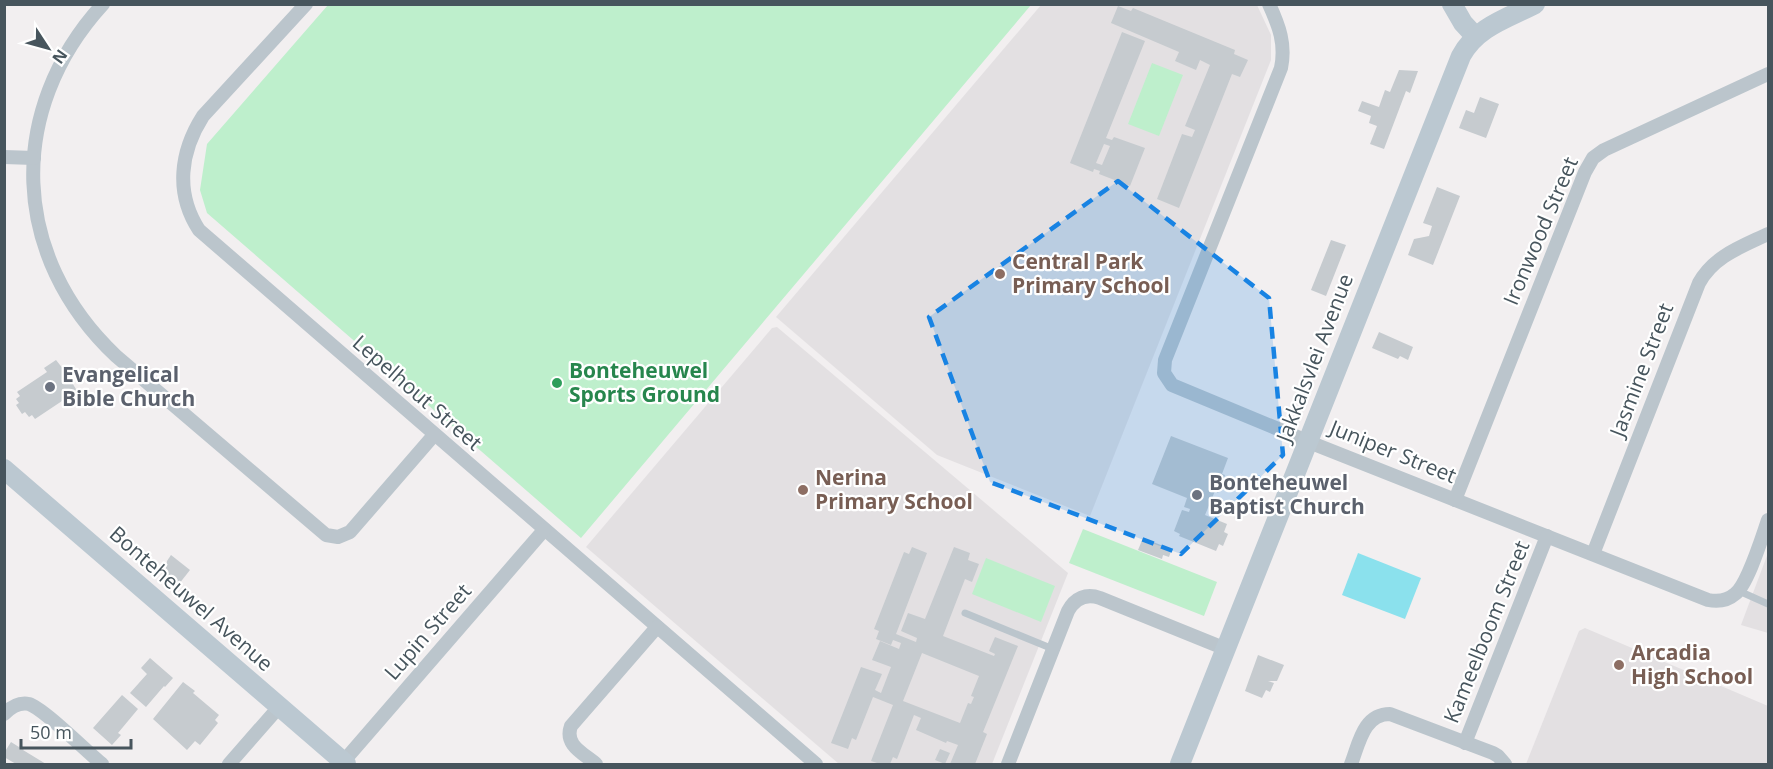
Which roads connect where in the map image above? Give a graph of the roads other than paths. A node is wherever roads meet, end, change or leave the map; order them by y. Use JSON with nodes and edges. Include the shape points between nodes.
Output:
{"nodes":[{"id":1,"x":103,"y":4,"type":"edge"},
{"id":2,"x":306,"y":4,"type":"edge"},
{"id":3,"x":1269,"y":4,"type":"edge"},
{"id":4,"x":1452,"y":4,"type":"edge"},
{"id":5,"x":1535,"y":4,"type":"edge"},
{"id":6,"x":1475,"y":36,"type":"junction"},
{"id":7,"x":1768,"y":74,"type":"edge"},
{"id":8,"x":4,"y":157,"type":"edge"},
{"id":9,"x":34,"y":158,"type":"junction"},
{"id":10,"x":1768,"y":234,"type":"edge"},
{"id":11,"x":434,"y":435,"type":"junction"},
{"id":12,"x":1308,"y":441,"type":"junction"},
{"id":13,"x":7,"y":477,"type":"edge"},
{"id":14,"x":1455,"y":500,"type":"junction"},
{"id":15,"x":1768,"y":520,"type":"edge"},
{"id":16,"x":544,"y":530,"type":"junction"},
{"id":17,"x":1547,"y":536,"type":"junction"},
{"id":18,"x":1593,"y":554,"type":"junction"},
{"id":19,"x":1739,"y":591,"type":"junction"},
{"id":20,"x":1768,"y":604,"type":"edge"},
{"id":21,"x":965,"y":614,"type":"dead end"},
{"id":22,"x":657,"y":627,"type":"junction"},
{"id":23,"x":1053,"y":649,"type":"junction"},
{"id":24,"x":1226,"y":649,"type":"junction"},
{"id":25,"x":279,"y":707,"type":"junction"},
{"id":26,"x":4,"y":714,"type":"edge"},
{"id":27,"x":1465,"y":743,"type":"junction"},
{"id":28,"x":345,"y":763,"type":"edge"},
{"id":29,"x":102,"y":765,"type":"edge"},
{"id":30,"x":229,"y":765,"type":"edge"},
{"id":31,"x":596,"y":765,"type":"edge"},
{"id":32,"x":816,"y":765,"type":"edge"},
{"id":33,"x":1008,"y":765,"type":"edge"},
{"id":34,"x":1180,"y":765,"type":"edge"},
{"id":35,"x":1351,"y":765,"type":"edge"},
{"id":36,"x":1505,"y":765,"type":"edge"}],
"edges":[{"from":1,"to":9,"type":"street","via":[[75,40],[54,77],[39,121]]},
{"from":2,"to":11,"type":"street","name":"Lepelhout Street","via":[[203,116],[187,149],[184,198],[193,220],[207,238]]},
{"from":3,"to":12,"type":"street","name":"Juniper Street","via":[[1283,41],[1281,68],[1164,370],[1176,388]]},
{"from":4,"to":6,"type":"street"},
{"from":5,"to":6,"type":"street","name":"Jakkalsvlei Avenue"},
{"from":6,"to":12,"type":"street","name":"Jakkalsvlei Avenue","via":[[1454,72]]},
{"from":7,"to":14,"type":"street","name":"Ironwood Street","via":[[1604,150],[1593,159]]},
{"from":8,"to":9,"type":"street"},
{"from":9,"to":11,"type":"street","via":[[34,197],[47,254],[64,292],[87,326],[116,356],[321,533],[338,537],[350,532]]},
{"from":10,"to":18,"type":"street","name":"Jasmine Street","via":[[1717,260],[1699,283]]},
{"from":11,"to":16,"type":"street","name":"Lepelhout Street"},
{"from":12,"to":14,"type":"street","name":"Juniper Street"},
{"from":12,"to":24,"type":"street","name":"Jakkalsvlei Avenue"},
{"from":13,"to":25,"type":"street","name":"Bonteheuwel Avenue"},
{"from":14,"to":17,"type":"street","name":"Juniper Street"},
{"from":15,"to":19,"type":"street"},
{"from":16,"to":22,"type":"street","name":"Lepelhout Street"},
{"from":16,"to":28,"type":"street","name":"Lupin Street"},
{"from":17,"to":18,"type":"street","name":"Juniper Street"},
{"from":17,"to":27,"type":"street","name":"Kameelboom Street"},
{"from":18,"to":19,"type":"street","name":"Juniper Street","via":[[1708,600],[1722,601]]},
{"from":19,"to":20,"type":"lane"},
{"from":21,"to":23,"type":"lane"},
{"from":22,"to":31,"type":"street","via":[[571,726],[570,742]]},
{"from":22,"to":32,"type":"street","name":"Lepelhout Street"},
{"from":23,"to":24,"type":"street","via":[[1071,605],[1087,596]]},
{"from":23,"to":33,"type":"street"},
{"from":24,"to":34,"type":"street","name":"Jakkalsvlei Avenue"},
{"from":25,"to":28,"type":"street","name":"Bonteheuwel Avenue"},
{"from":25,"to":30,"type":"street"},
{"from":26,"to":29,"type":"street","via":[[19,704],[35,707]]},
{"from":27,"to":35,"type":"street","via":[[1383,714],[1367,724]]},
{"from":27,"to":36,"type":"street","via":[[1498,756]]}]}
